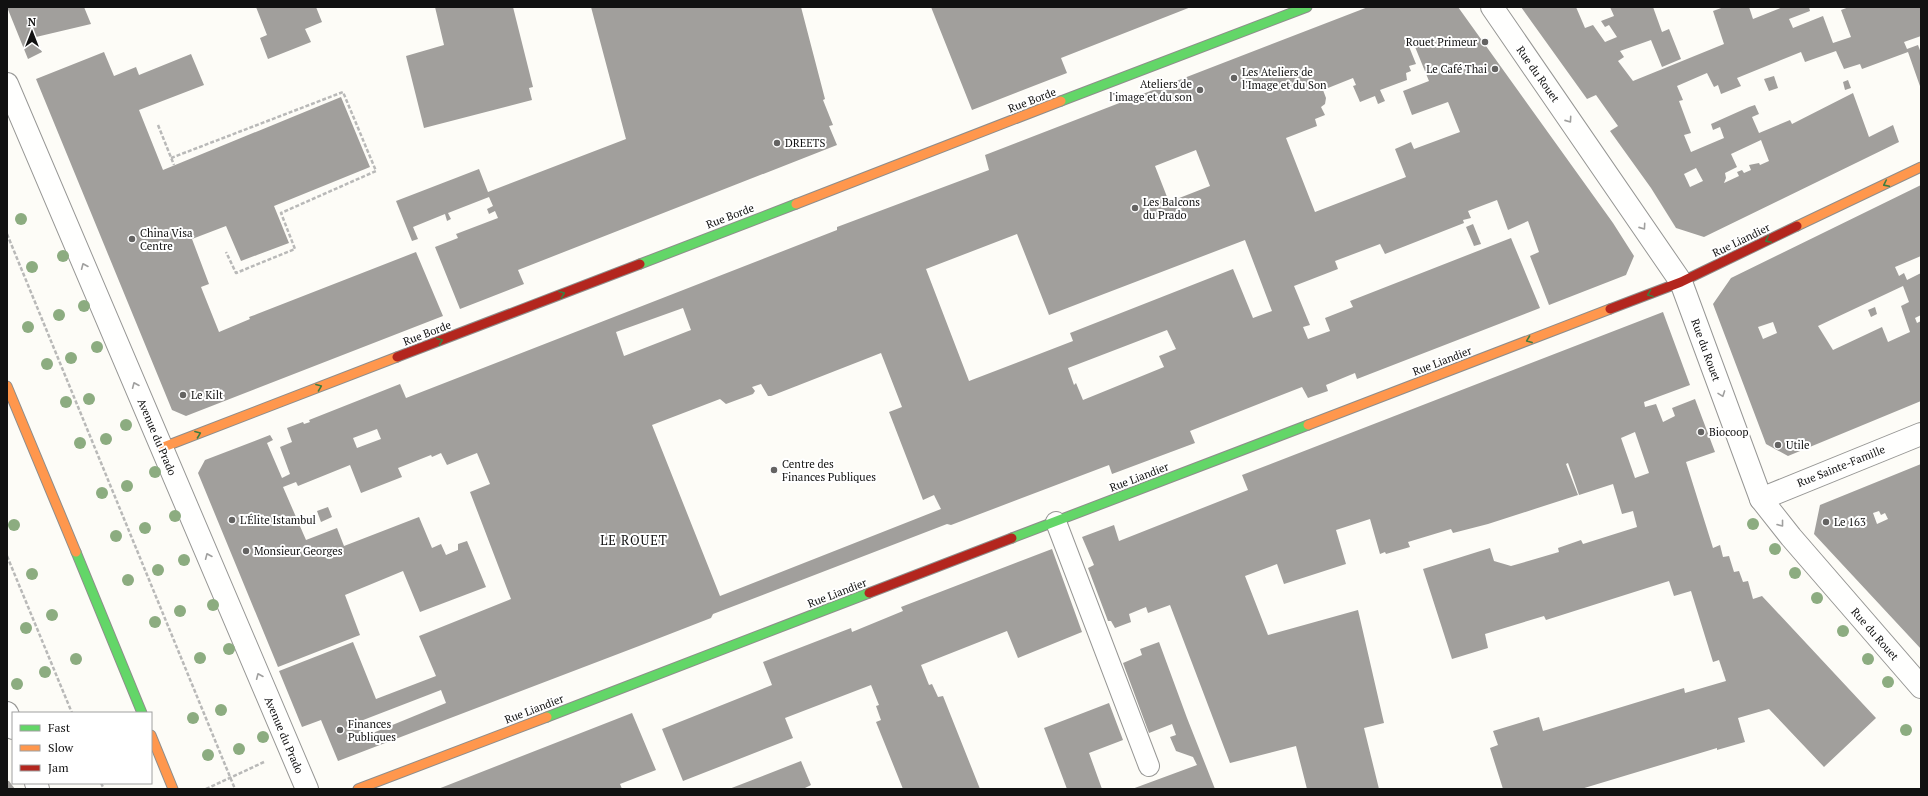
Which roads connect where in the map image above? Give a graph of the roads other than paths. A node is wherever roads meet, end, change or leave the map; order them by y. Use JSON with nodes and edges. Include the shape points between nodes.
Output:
{"nodes":[{"id":1,"x":1307,"y":7,"type":"edge"},
{"id":2,"x":1492,"y":7,"type":"edge"},
{"id":3,"x":7,"y":84,"type":"edge"},
{"id":4,"x":1921,"y":168,"type":"edge"},
{"id":5,"x":1681,"y":282,"type":"junction"},
{"id":6,"x":7,"y":386,"type":"edge"},
{"id":7,"x":1921,"y":434,"type":"edge"},
{"id":8,"x":161,"y":448,"type":"junction"},
{"id":9,"x":1761,"y":499,"type":"junction"},
{"id":10,"x":1056,"y":522,"type":"junction"},
{"id":11,"x":1921,"y":687,"type":"edge"},
{"id":12,"x":142,"y":712,"type":"edge"},
{"id":13,"x":7,"y":713,"type":"edge"},
{"id":14,"x":12,"y":726,"type":"edge"},
{"id":15,"x":152,"y":737,"type":"edge"},
{"id":16,"x":1149,"y":766,"type":"dead end"},
{"id":17,"x":173,"y":789,"type":"edge"},
{"id":18,"x":307,"y":789,"type":"edge"},
{"id":19,"x":358,"y":789,"type":"edge"}],
"edges":[{"from":8,"to":1,"type":"street","name":"Rue Borde","one_way":true},
{"from":2,"to":5,"type":"street","name":"Rue du Rouet","one_way":true},
{"from":8,"to":3,"type":"street","name":"Avenue du Prado","one_way":true},
{"from":4,"to":5,"type":"street","name":"Rue Liandier","one_way":true},
{"from":5,"to":9,"type":"street","name":"Rue du Rouet","one_way":true},
{"from":5,"to":10,"type":"street","name":"Rue Liandier","one_way":true},
{"from":6,"to":12,"type":"street"},
{"from":7,"to":9,"type":"street","name":"Rue Sainte-Famille"},
{"from":18,"to":8,"type":"street","name":"Avenue du Prado","one_way":true},
{"from":9,"to":11,"type":"street","name":"Rue du Rouet","one_way":true},
{"from":10,"to":16,"type":"lane"},
{"from":10,"to":19,"type":"street","name":"Rue Liandier"},
{"from":13,"to":14,"type":"street"},
{"from":15,"to":17,"type":"street"}]}
